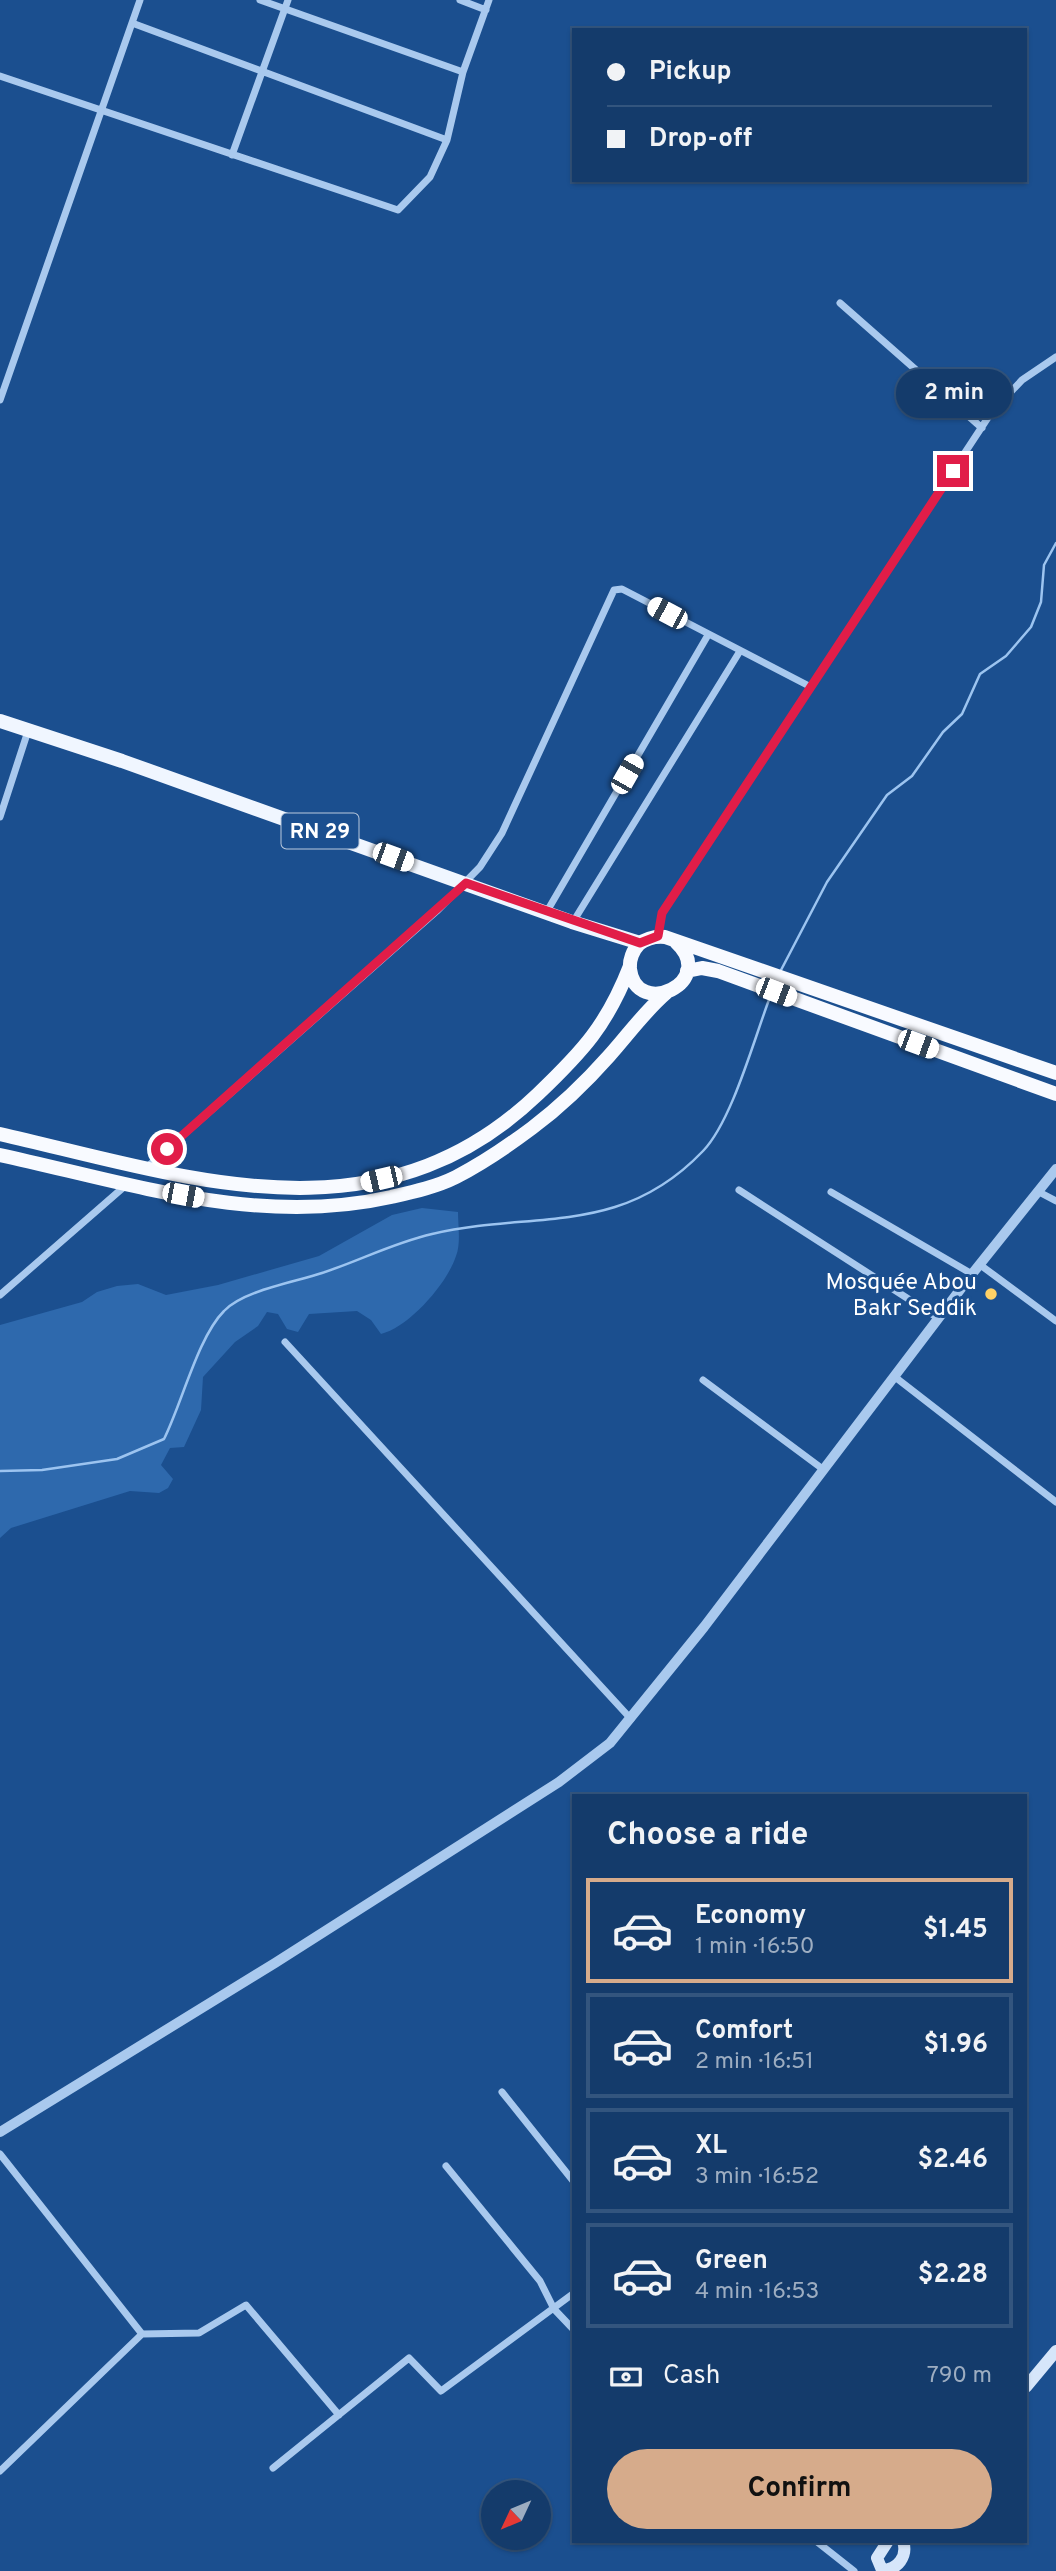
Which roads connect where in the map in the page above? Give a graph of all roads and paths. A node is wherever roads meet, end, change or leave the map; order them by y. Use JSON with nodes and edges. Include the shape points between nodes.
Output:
{"nodes":[{"id":1,"x":140,"y":0,"type":"edge"},
{"id":2,"x":260,"y":0,"type":"edge"},
{"id":3,"x":288,"y":0,"type":"edge"},
{"id":4,"x":460,"y":0,"type":"edge"},
{"id":5,"x":489,"y":0,"type":"edge"},
{"id":6,"x":284,"y":9,"type":"junction"},
{"id":7,"x":486,"y":9,"type":"junction"},
{"id":8,"x":132,"y":23,"type":"junction"},
{"id":9,"x":261,"y":71,"type":"junction"},
{"id":10,"x":463,"y":72,"type":"junction"},
{"id":11,"x":0,"y":76,"type":"edge"},
{"id":12,"x":103,"y":110,"type":"junction"},
{"id":13,"x":447,"y":140,"type":"junction"},
{"id":14,"x":232,"y":155,"type":"junction"},
{"id":15,"x":840,"y":303,"type":"dead end"},
{"id":16,"x":1056,"y":357,"type":"edge"},
{"id":17,"x":0,"y":400,"type":"edge"},
{"id":18,"x":982,"y":428,"type":"junction"},
{"id":19,"x":708,"y":635,"type":"junction"},
{"id":20,"x":740,"y":651,"type":"junction"},
{"id":21,"x":808,"y":686,"type":"junction"},
{"id":22,"x":0,"y":721,"type":"edge"},
{"id":23,"x":27,"y":731,"type":"junction"},
{"id":24,"x":0,"y":817,"type":"edge"},
{"id":25,"x":466,"y":883,"type":"junction"},
{"id":26,"x":545,"y":913,"type":"junction"},
{"id":27,"x":572,"y":922,"type":"junction"},
{"id":28,"x":658,"y":936,"type":"junction"},
{"id":29,"x":676,"y":942,"type":"junction"},
{"id":30,"x":640,"y":943,"type":"junction"},
{"id":31,"x":630,"y":966,"type":"junction"},
{"id":32,"x":687,"y":971,"type":"junction"},
{"id":33,"x":763,"y":979,"type":"junction"},
{"id":34,"x":666,"y":993,"type":"junction"},
{"id":35,"x":1056,"y":1073,"type":"edge"},
{"id":36,"x":1056,"y":1094,"type":"edge"},
{"id":37,"x":0,"y":1134,"type":"edge"},
{"id":38,"x":0,"y":1155,"type":"edge"},
{"id":39,"x":146,"y":1167,"type":"junction"},
{"id":40,"x":1056,"y":1169,"type":"edge"},
{"id":41,"x":128,"y":1183,"type":"junction"},
{"id":42,"x":739,"y":1190,"type":"dead end"},
{"id":43,"x":831,"y":1192,"type":"dead end"},
{"id":44,"x":1039,"y":1192,"type":"junction"},
{"id":45,"x":1056,"y":1201,"type":"edge"},
{"id":46,"x":979,"y":1264,"type":"junction"},
{"id":47,"x":972,"y":1274,"type":"junction"},
{"id":48,"x":0,"y":1295,"type":"edge"},
{"id":49,"x":938,"y":1318,"type":"junction"},
{"id":50,"x":1056,"y":1321,"type":"edge"},
{"id":51,"x":285,"y":1342,"type":"dead end"},
{"id":52,"x":895,"y":1377,"type":"junction"},
{"id":53,"x":703,"y":1380,"type":"dead end"},
{"id":54,"x":824,"y":1470,"type":"junction"},
{"id":55,"x":1056,"y":1502,"type":"edge"},
{"id":56,"x":632,"y":1719,"type":"junction"},
{"id":57,"x":502,"y":2092,"type":"dead end"},
{"id":58,"x":0,"y":2133,"type":"edge"},
{"id":59,"x":0,"y":2154,"type":"edge"},
{"id":60,"x":446,"y":2166,"type":"dead end"},
{"id":61,"x":572,"y":2180,"type":"edge"},
{"id":62,"x":572,"y":2295,"type":"edge"},
{"id":63,"x":554,"y":2309,"type":"junction"},
{"id":64,"x":572,"y":2328,"type":"edge"},
{"id":65,"x":142,"y":2334,"type":"junction"},
{"id":66,"x":1056,"y":2351,"type":"edge"},
{"id":67,"x":1027,"y":2387,"type":"edge"},
{"id":68,"x":339,"y":2415,"type":"junction"},
{"id":69,"x":273,"y":2468,"type":"dead end"},
{"id":70,"x":0,"y":2471,"type":"edge"},
{"id":71,"x":819,"y":2543,"type":"edge"},
{"id":72,"x":886,"y":2543,"type":"edge"},
{"id":73,"x":903,"y":2548,"type":"edge"},
{"id":74,"x":877,"y":2555,"type":"junction"},
{"id":75,"x":892,"y":2570,"type":"edge"},
{"id":76,"x":854,"y":2571,"type":"edge"},
{"id":77,"x":868,"y":2571,"type":"edge"}],
"edges":[{"from":1,"to":8,"type":"street"},
{"from":2,"to":6,"type":"street"},
{"from":3,"to":6,"type":"street"},
{"from":4,"to":7,"type":"street"},
{"from":5,"to":7,"type":"street"},
{"from":6,"to":9,"type":"street"},
{"from":6,"to":10,"type":"street"},
{"from":7,"to":10,"type":"street"},
{"from":8,"to":9,"type":"street"},
{"from":8,"to":12,"type":"street"},
{"from":9,"to":13,"type":"street"},
{"from":9,"to":14,"type":"street"},
{"from":10,"to":13,"type":"street"},
{"from":11,"to":12,"type":"street"},
{"from":12,"to":14,"type":"street"},
{"from":12,"to":17,"type":"street"},
{"from":13,"to":14,"type":"street","via":[[430,177],[398,209]]},
{"from":15,"to":18,"type":"street"},
{"from":16,"to":18,"type":"street","via":[[1022,380]]},
{"from":18,"to":21,"type":"street"},
{"from":19,"to":20,"type":"street"},
{"from":19,"to":25,"type":"street","via":[[622,589],[611,593],[502,833]]},
{"from":19,"to":26,"type":"street"},
{"from":20,"to":21,"type":"street"},
{"from":20,"to":27,"type":"street"},
{"from":21,"to":28,"type":"street","via":[[662,913]]},
{"from":22,"to":23,"type":"main road","number":"RN 29"},
{"from":23,"to":24,"type":"street"},
{"from":23,"to":25,"type":"main road","number":"RN 29"},
{"from":25,"to":26,"type":"main road","number":"RN 29"},
{"from":25,"to":39,"type":"street"},
{"from":26,"to":27,"type":"main road","number":"RN 29"},
{"from":27,"to":30,"type":"main road","number":"RN 29"},
{"from":28,"to":29,"type":"highway"},
{"from":28,"to":30,"type":"highway"},
{"from":29,"to":32,"type":"highway","via":[[685,952]]},
{"from":29,"to":33,"type":"highway"},
{"from":30,"to":31,"type":"highway"},
{"from":31,"to":34,"type":"highway","via":[[633,979],[642,988],[653,994]]},
{"from":31,"to":39,"type":"highway","via":[[606,1019],[561,1072],[489,1135],[440,1160],[358,1184],[310,1190],[238,1186]]},
{"from":32,"to":33,"type":"highway","via":[[710,969]]},
{"from":32,"to":34,"type":"highway","via":[[682,983]]},
{"from":33,"to":35,"type":"highway","via":[[793,982]]},
{"from":33,"to":36,"type":"highway","via":[[792,998]]},
{"from":34,"to":41,"type":"highway","via":[[549,1114],[498,1153],[432,1186],[356,1205],[285,1209],[224,1203]]},
{"from":37,"to":39,"type":"highway"},
{"from":38,"to":41,"type":"highway"},
{"from":40,"to":44,"type":"street"},
{"from":41,"to":48,"type":"street"},
{"from":42,"to":49,"type":"street"},
{"from":43,"to":47,"type":"street"},
{"from":44,"to":45,"type":"street"},
{"from":44,"to":46,"type":"street"},
{"from":46,"to":47,"type":"street"},
{"from":46,"to":50,"type":"street"},
{"from":47,"to":49,"type":"street"},
{"from":49,"to":52,"type":"street"},
{"from":51,"to":56,"type":"street"},
{"from":52,"to":54,"type":"street"},
{"from":52,"to":55,"type":"street"},
{"from":53,"to":54,"type":"street"},
{"from":54,"to":56,"type":"street"},
{"from":56,"to":58,"type":"street","via":[[610,1743],[559,1782]]},
{"from":57,"to":61,"type":"street"},
{"from":59,"to":65,"type":"street"},
{"from":60,"to":63,"type":"street","via":[[541,2281]]},
{"from":62,"to":63,"type":"street"},
{"from":63,"to":64,"type":"street"},
{"from":63,"to":68,"type":"street","via":[[441,2391],[409,2358]]},
{"from":65,"to":68,"type":"street","via":[[199,2333],[246,2305]]},
{"from":65,"to":70,"type":"street"},
{"from":66,"to":67,"type":"main road"},
{"from":68,"to":69,"type":"street"},
{"from":71,"to":76,"type":"street"},
{"from":72,"to":74,"type":"main road"},
{"from":73,"to":75,"type":"main road"},
{"from":74,"to":75,"type":"main road","via":[[880,2568]]},
{"from":74,"to":77,"type":"main road"}]}
